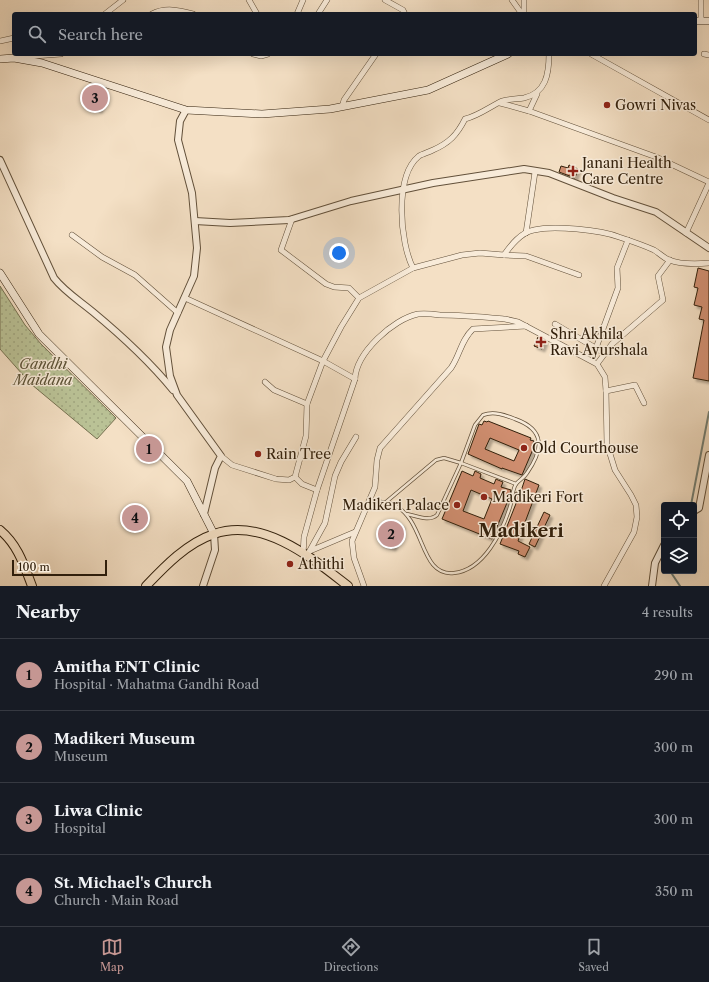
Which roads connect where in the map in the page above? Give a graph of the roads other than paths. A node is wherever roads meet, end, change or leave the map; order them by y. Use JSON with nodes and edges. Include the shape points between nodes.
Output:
{"nodes":[{"id":1,"x":124,"y":0,"type":"edge"},
{"id":2,"x":249,"y":0,"type":"edge"},
{"id":3,"x":303,"y":0,"type":"edge"},
{"id":4,"x":327,"y":0,"type":"edge"},
{"id":5,"x":385,"y":0,"type":"edge"},
{"id":6,"x":512,"y":0,"type":"edge"},
{"id":7,"x":524,"y":0,"type":"edge"},
{"id":8,"x":701,"y":0,"type":"edge"},
{"id":9,"x":108,"y":12,"type":"edge"},
{"id":10,"x":156,"y":12,"type":"edge"},
{"id":11,"x":186,"y":12,"type":"edge"},
{"id":12,"x":256,"y":12,"type":"edge"},
{"id":13,"x":298,"y":12,"type":"edge"},
{"id":14,"x":319,"y":12,"type":"edge"},
{"id":15,"x":404,"y":12,"type":"edge"},
{"id":16,"x":521,"y":12,"type":"edge"},
{"id":17,"x":523,"y":12,"type":"edge"},
{"id":18,"x":702,"y":21,"type":"edge"},
{"id":19,"x":12,"y":38,"type":"edge"},
{"id":20,"x":0,"y":41,"type":"edge"},
{"id":21,"x":38,"y":56,"type":"edge"},
{"id":22,"x":375,"y":56,"type":"edge"},
{"id":23,"x":504,"y":56,"type":"edge"},
{"id":24,"x":549,"y":56,"type":"edge"},
{"id":25,"x":595,"y":56,"type":"edge"},
{"id":26,"x":14,"y":58,"type":"junction"},
{"id":27,"x":0,"y":59,"type":"edge"},
{"id":28,"x":537,"y":94,"type":"junction"},
{"id":29,"x":500,"y":103,"type":"junction"},
{"id":30,"x":342,"y":107,"type":"junction"},
{"id":31,"x":186,"y":110,"type":"junction"},
{"id":32,"x":529,"y":111,"type":"junction"},
{"id":33,"x":709,"y":120,"type":"edge"},
{"id":34,"x":0,"y":160,"type":"edge"},
{"id":35,"x":535,"y":172,"type":"junction"},
{"id":36,"x":709,"y":183,"type":"edge"},
{"id":37,"x":403,"y":190,"type":"junction"},
{"id":38,"x":292,"y":219,"type":"junction"},
{"id":39,"x":195,"y":221,"type":"junction"},
{"id":40,"x":526,"y":233,"type":"junction"},
{"id":41,"x":686,"y":233,"type":"junction"},
{"id":42,"x":72,"y":235,"type":"dead end"},
{"id":43,"x":628,"y":240,"type":"junction"},
{"id":44,"x":709,"y":248,"type":"edge"},
{"id":45,"x":504,"y":255,"type":"junction"},
{"id":46,"x":670,"y":260,"type":"junction"},
{"id":47,"x":709,"y":263,"type":"edge"},
{"id":48,"x":413,"y":268,"type":"junction"},
{"id":49,"x":0,"y":273,"type":"edge"},
{"id":50,"x":579,"y":275,"type":"dead end"},
{"id":51,"x":185,"y":298,"type":"junction"},
{"id":52,"x":359,"y":298,"type":"junction"},
{"id":53,"x":178,"y":313,"type":"junction"},
{"id":54,"x":555,"y":324,"type":"dead end"},
{"id":55,"x":526,"y":326,"type":"junction"},
{"id":56,"x":596,"y":348,"type":"junction"},
{"id":57,"x":604,"y":352,"type":"junction"},
{"id":58,"x":323,"y":362,"type":"junction"},
{"id":59,"x":597,"y":364,"type":"junction"},
{"id":60,"x":355,"y":379,"type":"junction"},
{"id":61,"x":265,"y":382,"type":"dead end"},
{"id":62,"x":606,"y":391,"type":"junction"},
{"id":63,"x":177,"y":395,"type":"junction"},
{"id":64,"x":644,"y":402,"type":"dead end"},
{"id":65,"x":308,"y":404,"type":"junction"},
{"id":66,"x":356,"y":437,"type":"dead end"},
{"id":67,"x":709,"y":454,"type":"edge"},
{"id":68,"x":221,"y":456,"type":"junction"},
{"id":69,"x":461,"y":463,"type":"junction"},
{"id":70,"x":295,"y":477,"type":"junction"},
{"id":71,"x":516,"y":484,"type":"junction"},
{"id":72,"x":317,"y":490,"type":"junction"},
{"id":73,"x":370,"y":501,"type":"junction"},
{"id":74,"x":386,"y":502,"type":"junction"},
{"id":75,"x":697,"y":509,"type":"edge"},
{"id":76,"x":204,"y":514,"type":"junction"},
{"id":77,"x":407,"y":514,"type":"junction"},
{"id":78,"x":0,"y":530,"type":"edge"},
{"id":79,"x":355,"y":532,"type":"junction"},
{"id":80,"x":214,"y":534,"type":"junction"},
{"id":81,"x":661,"y":551,"type":"edge"},
{"id":82,"x":306,"y":553,"type":"junction"},
{"id":83,"x":32,"y":586,"type":"edge"},
{"id":84,"x":146,"y":586,"type":"edge"},
{"id":85,"x":203,"y":586,"type":"edge"},
{"id":86,"x":348,"y":586,"type":"edge"},
{"id":87,"x":364,"y":586,"type":"edge"},
{"id":88,"x":604,"y":586,"type":"edge"},
{"id":89,"x":652,"y":586,"type":"edge"}],
"edges":[{"from":1,"to":9,"type":"street"},
{"from":2,"to":12,"type":"street"},
{"from":3,"to":13,"type":"street"},
{"from":4,"to":14,"type":"street"},
{"from":5,"to":15,"type":"street"},
{"from":6,"to":16,"type":"street"},
{"from":7,"to":17,"type":"street"},
{"from":8,"to":18,"type":"street"},
{"from":10,"to":11,"type":"street","via":[[176,9]]},
{"from":19,"to":20,"type":"street"},
{"from":21,"to":26,"type":"street"},
{"from":22,"to":30,"type":"street","via":[[344,100]]},
{"from":23,"to":30,"type":"main road","via":[[428,90]]},
{"from":24,"to":28,"type":"street","via":[[543,88]]},
{"from":25,"to":33,"type":"street"},
{"from":26,"to":27,"type":"main road"},
{"from":26,"to":31,"type":"main road","via":[[42,62]]},
{"from":28,"to":29,"type":"street"},
{"from":28,"to":32,"type":"street"},
{"from":29,"to":32,"type":"street"},
{"from":29,"to":37,"type":"street","via":[[465,120],[449,142],[418,157],[406,175]]},
{"from":30,"to":31,"type":"main road","via":[[262,114]]},
{"from":31,"to":39,"type":"street","via":[[180,121],[178,140],[192,193]]},
{"from":32,"to":36,"type":"street","via":[[656,157]]},
{"from":34,"to":63,"type":"street","via":[[54,278],[64,291],[94,312],[145,360]]},
{"from":35,"to":37,"type":"street","via":[[524,169]]},
{"from":35,"to":40,"type":"street"},
{"from":35,"to":41,"type":"street","via":[[549,173],[656,212]]},
{"from":36,"to":41,"type":"street"},
{"from":37,"to":38,"type":"street","via":[[351,201]]},
{"from":37,"to":48,"type":"street","via":[[402,231],[407,257]]},
{"from":38,"to":39,"type":"street","via":[[230,223]]},
{"from":38,"to":52,"type":"street","via":[[281,250],[326,284],[349,288]]},
{"from":39,"to":51,"type":"street","via":[[197,248],[194,276]]},
{"from":40,"to":43,"type":"street","via":[[534,230],[586,230]]},
{"from":40,"to":45,"type":"street","via":[[511,245]]},
{"from":41,"to":44,"type":"street"},
{"from":42,"to":53,"type":"street","via":[[102,257],[135,275]]},
{"from":43,"to":46,"type":"street"},
{"from":43,"to":56,"type":"street","via":[[617,268],[618,288]]},
{"from":45,"to":48,"type":"street","via":[[462,255]]},
{"from":45,"to":50,"type":"street","via":[[526,256]]},
{"from":46,"to":47,"type":"street"},
{"from":46,"to":57,"type":"street","via":[[658,276],[663,300]]},
{"from":48,"to":52,"type":"street"},
{"from":49,"to":76,"type":"main road","via":[[39,334],[187,481]]},
{"from":51,"to":53,"type":"street"},
{"from":51,"to":58,"type":"street"},
{"from":52,"to":58,"type":"street"},
{"from":53,"to":63,"type":"street","via":[[166,347],[170,376]]},
{"from":54,"to":56,"type":"street"},
{"from":55,"to":59,"type":"street"},
{"from":55,"to":60,"type":"street","via":[[505,318],[419,314],[402,321],[371,345],[355,373]]},
{"from":55,"to":73,"type":"street","via":[[472,329],[451,368],[380,448],[375,487]]},
{"from":56,"to":57,"type":"street"},
{"from":57,"to":59,"type":"street"},
{"from":58,"to":60,"type":"street"},
{"from":58,"to":65,"type":"street"},
{"from":59,"to":62,"type":"street","via":[[605,377]]},
{"from":60,"to":72,"type":"street"},
{"from":61,"to":65,"type":"street","via":[[274,390]]},
{"from":62,"to":64,"type":"street","via":[[635,385]]},
{"from":62,"to":88,"type":"street","via":[[607,444],[615,470],[632,495],[637,517],[634,532]]},
{"from":63,"to":68,"type":"street"},
{"from":65,"to":70,"type":"street","via":[[306,436]]},
{"from":66,"to":82,"type":"street","via":[[335,476],[325,523]]},
{"from":67,"to":75,"type":"street"},
{"from":68,"to":70,"type":"street","via":[[232,465],[276,479],[289,480]]},
{"from":68,"to":76,"type":"street","via":[[215,468]]},
{"from":69,"to":71,"type":"lane"},
{"from":69,"to":71,"type":"lane","via":[[475,425],[483,415],[496,413],[521,421],[536,431],[540,441],[530,468]]},
{"from":69,"to":74,"type":"lane","via":[[444,458],[436,460]]},
{"from":69,"to":77,"type":"lane","via":[[433,518]]},
{"from":70,"to":72,"type":"street","via":[[302,484]]},
{"from":71,"to":77,"type":"lane","via":[[510,508],[496,542],[461,572],[445,573],[432,566],[421,538]]},
{"from":72,"to":82,"type":"street","via":[[304,537]]},
{"from":73,"to":74,"type":"lane"},
{"from":73,"to":79,"type":"street"},
{"from":74,"to":77,"type":"lane","via":[[394,504]]},
{"from":76,"to":80,"type":"main road"},
{"from":78,"to":83,"type":"main road","via":[[19,553]]},
{"from":79,"to":82,"type":"street"},
{"from":79,"to":87,"type":"street","via":[[352,550]]},
{"from":80,"to":82,"type":"main road","via":[[235,530],[250,532],[277,539]]},
{"from":80,"to":84,"type":"main road","via":[[187,548]]},
{"from":80,"to":85,"type":"street","via":[[215,550]]},
{"from":81,"to":89,"type":"street","via":[[655,563]]},
{"from":82,"to":86,"type":"main road"}]}
